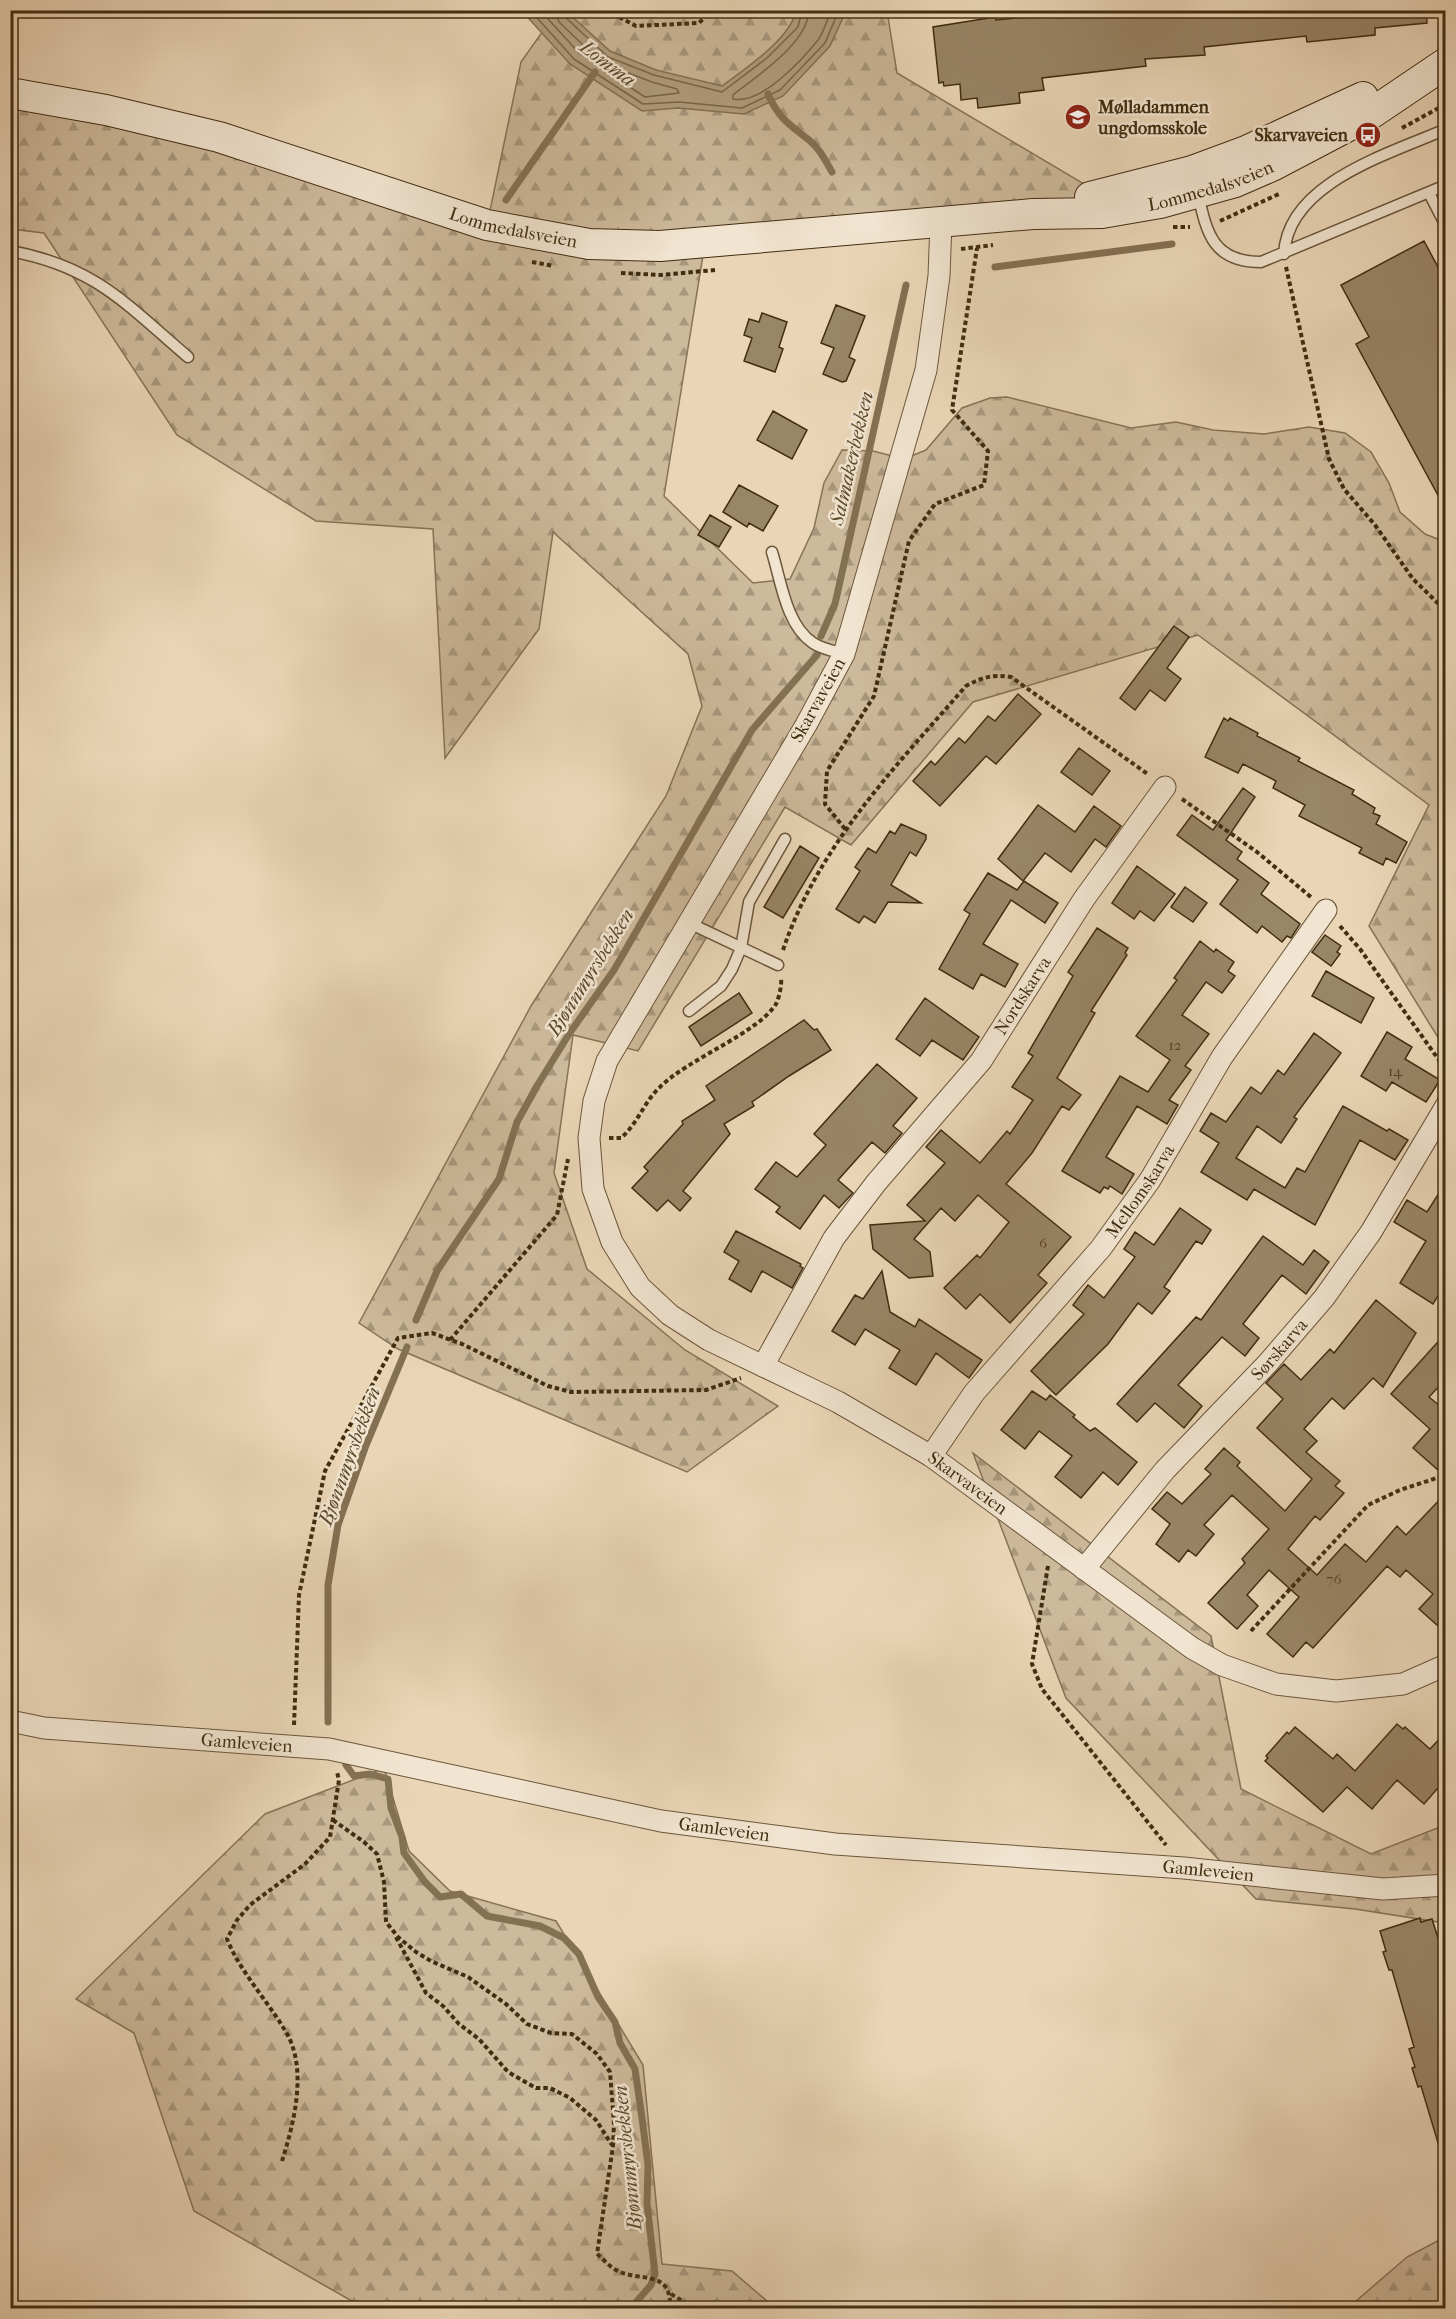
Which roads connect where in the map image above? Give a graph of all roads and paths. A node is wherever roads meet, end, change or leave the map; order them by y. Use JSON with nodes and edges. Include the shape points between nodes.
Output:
{"nodes":[{"id":1,"x":606,"y":10,"type":"edge"},
{"id":2,"x":712,"y":10,"type":"edge"},
{"id":3,"x":1438,"y":10,"type":"edge"},
{"id":4,"x":1446,"y":24,"type":"edge"},
{"id":5,"x":1440,"y":67,"type":"edge"},
{"id":6,"x":10,"y":93,"type":"edge"},
{"id":7,"x":1446,"y":129,"type":"edge"},
{"id":8,"x":1195,"y":182,"type":"junction"},
{"id":9,"x":1446,"y":185,"type":"edge"},
{"id":10,"x":1429,"y":194,"type":"junction"},
{"id":11,"x":941,"y":222,"type":"junction"},
{"id":12,"x":1446,"y":226,"type":"edge"},
{"id":13,"x":977,"y":248,"type":"dead end"},
{"id":14,"x":10,"y":251,"type":"edge"},
{"id":15,"x":1284,"y":254,"type":"junction"},
{"id":16,"x":188,"y":357,"type":"dead end"},
{"id":17,"x":772,"y":552,"type":"dead end"},
{"id":18,"x":1446,"y":611,"type":"edge"},
{"id":19,"x":844,"y":654,"type":"junction"},
{"id":20,"x":1165,"y":787,"type":"junction"},
{"id":21,"x":845,"y":829,"type":"junction"},
{"id":22,"x":785,"y":839,"type":"dead end"},
{"id":23,"x":1326,"y":910,"type":"junction"},
{"id":24,"x":687,"y":922,"type":"junction"},
{"id":25,"x":741,"y":948,"type":"junction"},
{"id":26,"x":778,"y":965,"type":"junction"},
{"id":27,"x":689,"y":1011,"type":"dead end"},
{"id":28,"x":1446,"y":1070,"type":"edge"},
{"id":29,"x":1446,"y":1106,"type":"edge"},
{"id":30,"x":1440,"y":1129,"type":"edge"},
{"id":31,"x":589,"y":1138,"type":"junction"},
{"id":32,"x":450,"y":1340,"type":"junction"},
{"id":33,"x":763,"y":1366,"type":"junction"},
{"id":34,"x":931,"y":1456,"type":"junction"},
{"id":35,"x":1446,"y":1475,"type":"edge"},
{"id":36,"x":1053,"y":1545,"type":"junction"},
{"id":37,"x":1084,"y":1569,"type":"junction"},
{"id":38,"x":1251,"y":1631,"type":"dead end"},
{"id":39,"x":1446,"y":1665,"type":"edge"},
{"id":40,"x":10,"y":1721,"type":"edge"},
{"id":41,"x":293,"y":1746,"type":"junction"},
{"id":42,"x":329,"y":1749,"type":"junction"},
{"id":43,"x":333,"y":1820,"type":"junction"},
{"id":44,"x":1184,"y":1868,"type":"junction"},
{"id":45,"x":1446,"y":1885,"type":"edge"},
{"id":46,"x":393,"y":1931,"type":"junction"},
{"id":47,"x":613,"y":2146,"type":"junction"},
{"id":48,"x":282,"y":2161,"type":"dead end"},
{"id":49,"x":671,"y":2294,"type":"junction"},
{"id":50,"x":670,"y":2308,"type":"edge"},
{"id":51,"x":694,"y":2308,"type":"edge"}],
"edges":[{"from":1,"to":2,"type":"path","via":[[636,26],[699,23]]},
{"from":3,"to":4,"type":"path"},
{"from":5,"to":8,"type":"main road","name":"Lommedalsveien","via":[[1369,115],[1315,145],[1235,182]]},
{"from":6,"to":11,"type":"main road","name":"Lommedalsveien","via":[[196,131],[487,225],[589,243],[660,246]]},
{"from":7,"to":15,"type":"lane","via":[[1336,177],[1294,218]]},
{"from":8,"to":11,"type":"main road","name":"Lommedalsveien","via":[[1033,214]]},
{"from":8,"to":15,"type":"lane","via":[[1206,226],[1223,252],[1239,262],[1262,262]]},
{"from":9,"to":10,"type":"lane"},
{"from":10,"to":12,"type":"lane"},
{"from":10,"to":15,"type":"lane"},
{"from":11,"to":19,"type":"street","name":"Skarvaveien","via":[[941,259],[926,370]]},
{"from":13,"to":21,"type":"path","via":[[952,410],[988,451],[984,485],[935,504],[909,541],[874,696],[827,771],[825,804]]},
{"from":14,"to":16,"type":"lane","via":[[68,265],[104,284]]},
{"from":15,"to":18,"type":"path","via":[[1329,459],[1344,489],[1413,579]]},
{"from":17,"to":19,"type":"lane","via":[[789,607],[804,636],[816,645]]},
{"from":19,"to":24,"type":"street","name":"Skarvaveien","via":[[806,725]]},
{"from":20,"to":21,"type":"path","via":[[1027,687],[1011,677],[992,674],[966,686]]},
{"from":20,"to":23,"type":"path","via":[[1257,852]]},
{"from":20,"to":33,"type":"street","name":"Nordskarva","via":[[1084,899],[981,1061],[834,1238]]},
{"from":21,"to":26,"type":"path","via":[[803,901]]},
{"from":22,"to":25,"type":"lane","via":[[749,902]]},
{"from":23,"to":28,"type":"path","via":[[1360,949]]},
{"from":23,"to":34,"type":"street","name":"Mellomskarva","via":[[1222,1057],[1150,1180],[1115,1228],[974,1393]]},
{"from":24,"to":25,"type":"lane"},
{"from":24,"to":31,"type":"street","name":"Skarvaveien","via":[[608,1061],[594,1101]]},
{"from":25,"to":26,"type":"lane"},
{"from":25,"to":27,"type":"lane","via":[[721,986]]},
{"from":26,"to":31,"type":"path","via":[[782,982],[776,1004],[756,1023],[677,1072],[659,1088],[634,1127],[621,1138]]},
{"from":29,"to":30,"type":"street","name":"Sørskarva"},
{"from":30,"to":37,"type":"street","name":"Sørskarva","via":[[1324,1298],[1268,1363],[1165,1470]]},
{"from":31,"to":32,"type":"path","via":[[571,1142],[557,1215]]},
{"from":31,"to":33,"type":"street","name":"Skarvaveien","via":[[593,1190],[612,1242],[640,1287],[670,1315],[709,1340]]},
{"from":32,"to":33,"type":"path","via":[[548,1386],[571,1392],[706,1390],[731,1384]]},
{"from":32,"to":41,"type":"path","via":[[432,1334],[398,1338],[325,1471],[299,1595]]},
{"from":33,"to":34,"type":"street","name":"Skarvaveien","via":[[838,1402]]},
{"from":34,"to":36,"type":"street","name":"Skarvaveien"},
{"from":35,"to":38,"type":"path","via":[[1400,1490],[1368,1506]]},
{"from":36,"to":37,"type":"street","name":"Skarvaveien"},
{"from":36,"to":44,"type":"path","via":[[1032,1664],[1042,1689]]},
{"from":37,"to":39,"type":"street","name":"Skarvaveien","via":[[1192,1648],[1222,1665],[1276,1684],[1336,1691],[1403,1684]]},
{"from":40,"to":41,"type":"street","name":"Gamleveien","via":[[44,1728]]},
{"from":41,"to":42,"type":"street","name":"Gamleveien"},
{"from":42,"to":43,"type":"path","via":[[339,1780]]},
{"from":42,"to":44,"type":"street","name":"Gamleveien","via":[[661,1821],[835,1844]]},
{"from":43,"to":46,"type":"path","via":[[377,1854],[384,1882],[386,1922]]},
{"from":43,"to":48,"type":"path","via":[[330,1837],[305,1864],[250,1905],[227,1939],[292,2048],[298,2089]]},
{"from":44,"to":45,"type":"street","name":"Gamleveien","via":[[1383,1889]]},
{"from":46,"to":47,"type":"path","via":[[426,1993],[479,2039],[508,2072],[536,2088],[550,2088],[579,2105],[596,2120]]},
{"from":46,"to":47,"type":"path","via":[[416,1953],[492,1993],[527,2024],[551,2033],[572,2034],[597,2054],[610,2072]]},
{"from":47,"to":49,"type":"path","via":[[597,2254],[617,2270],[664,2285]]},
{"from":49,"to":50,"type":"path"},
{"from":49,"to":51,"type":"path"}]}
